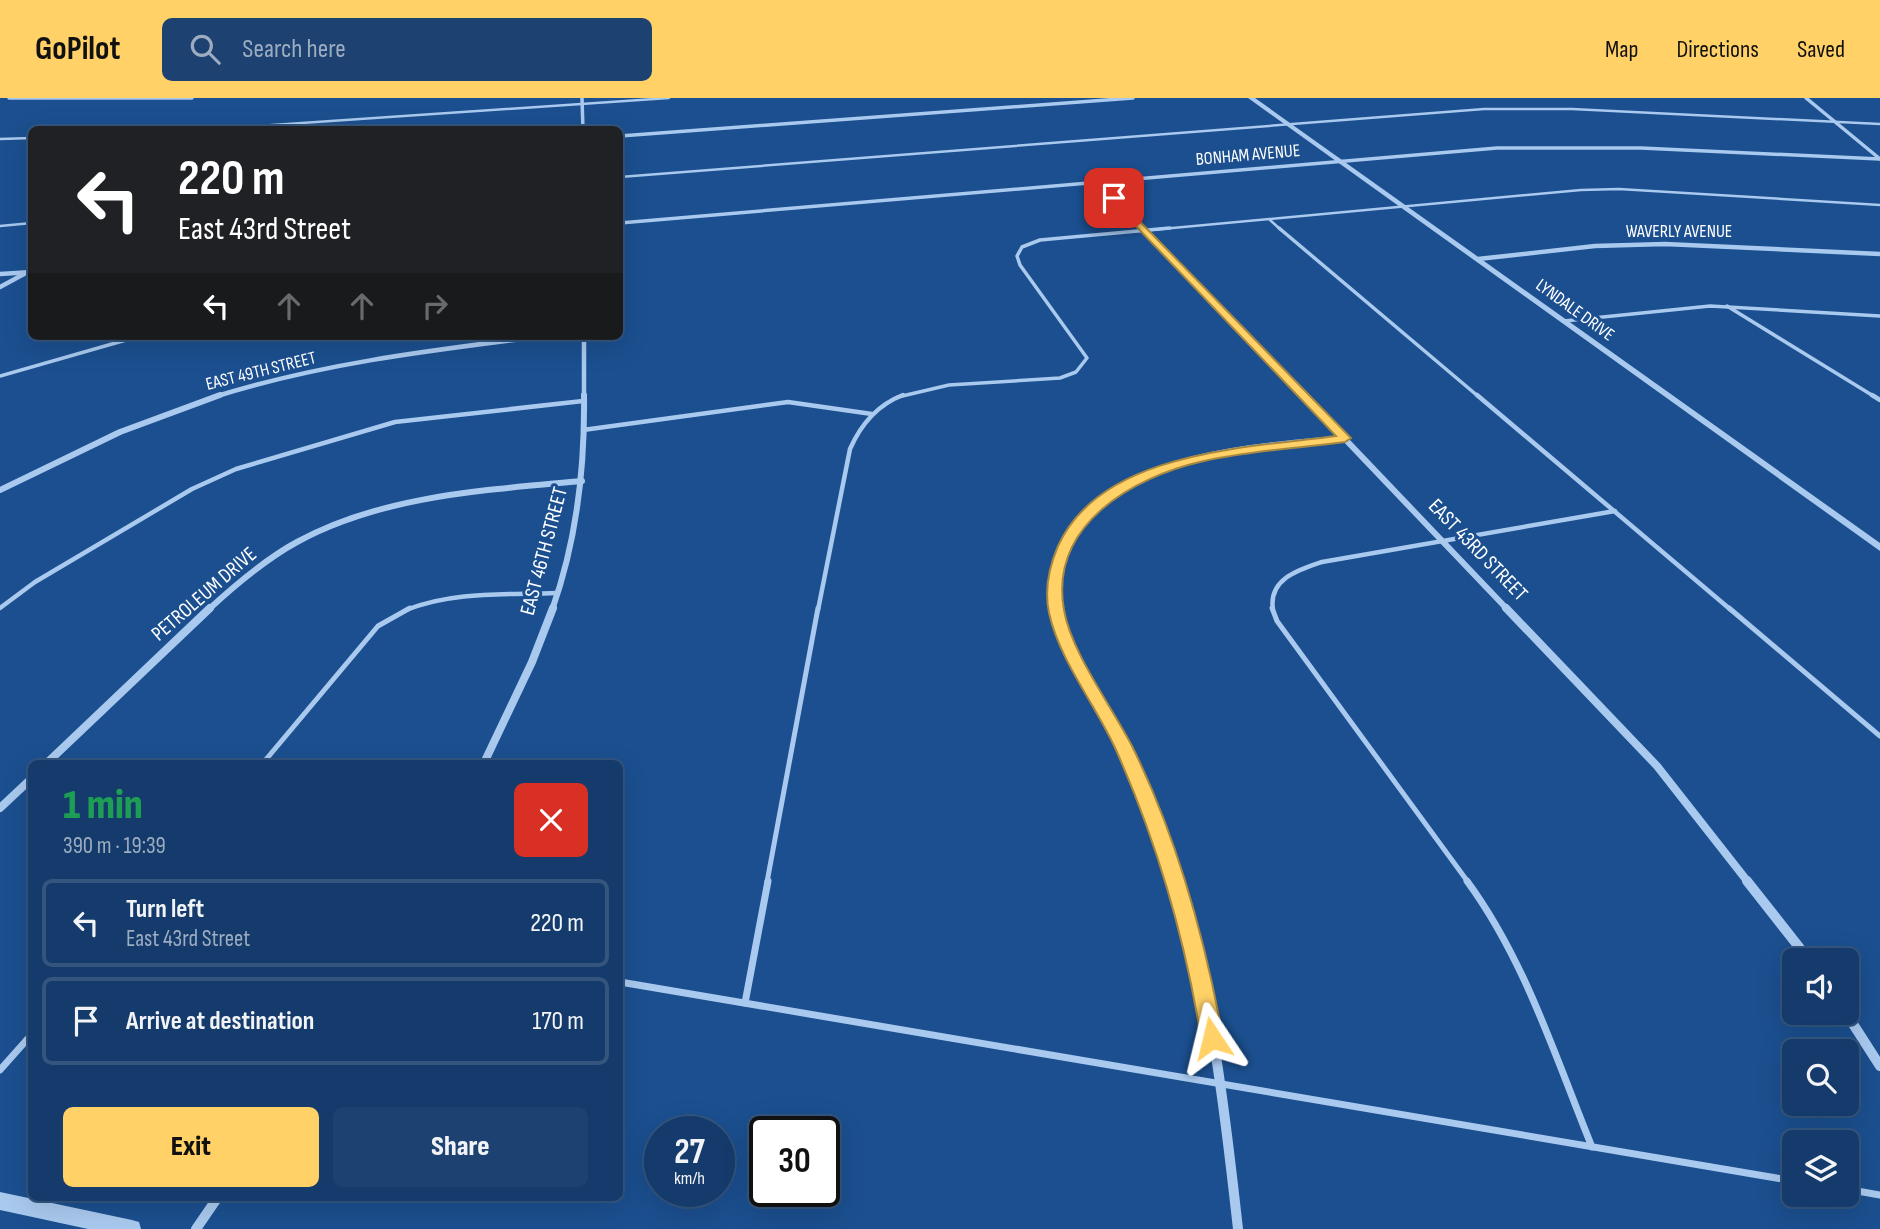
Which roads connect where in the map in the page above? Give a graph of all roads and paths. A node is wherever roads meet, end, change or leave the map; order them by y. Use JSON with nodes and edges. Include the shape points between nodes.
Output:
{"nodes":[{"id":1,"x":9,"y":98,"type":"edge"},
{"id":2,"x":192,"y":98,"type":"edge"},
{"id":3,"x":582,"y":98,"type":"edge"},
{"id":4,"x":669,"y":98,"type":"edge"},
{"id":5,"x":1133,"y":98,"type":"edge"},
{"id":6,"x":1251,"y":98,"type":"edge"},
{"id":7,"x":1807,"y":98,"type":"edge"},
{"id":8,"x":582,"y":104,"type":"junction"},
{"id":9,"x":1835,"y":122,"type":"junction"},
{"id":10,"x":1288,"y":124,"type":"junction"},
{"id":11,"x":1880,"y":124,"type":"edge"},
{"id":12,"x":259,"y":126,"type":"edge"},
{"id":13,"x":583,"y":126,"type":"edge"},
{"id":14,"x":623,"y":136,"type":"edge"},
{"id":15,"x":28,"y":138,"type":"edge"},
{"id":16,"x":0,"y":139,"type":"edge"},
{"id":17,"x":1880,"y":159,"type":"edge"},
{"id":18,"x":1342,"y":161,"type":"junction"},
{"id":19,"x":623,"y":177,"type":"edge"},
{"id":20,"x":1099,"y":182,"type":"junction"},
{"id":21,"x":1880,"y":205,"type":"edge"},
{"id":22,"x":1405,"y":207,"type":"junction"},
{"id":23,"x":1269,"y":220,"type":"junction"},
{"id":24,"x":28,"y":222,"type":"edge"},
{"id":25,"x":623,"y":223,"type":"edge"},
{"id":26,"x":0,"y":226,"type":"edge"},
{"id":27,"x":1145,"y":230,"type":"junction"},
{"id":28,"x":1880,"y":254,"type":"edge"},
{"id":29,"x":1478,"y":259,"type":"junction"},
{"id":30,"x":28,"y":272,"type":"edge"},
{"id":31,"x":28,"y":273,"type":"edge"},
{"id":32,"x":0,"y":274,"type":"edge"},
{"id":33,"x":0,"y":287,"type":"edge"},
{"id":34,"x":1726,"y":306,"type":"junction"},
{"id":35,"x":1880,"y":316,"type":"edge"},
{"id":36,"x":1564,"y":321,"type":"junction"},
{"id":37,"x":127,"y":340,"type":"edge"},
{"id":38,"x":516,"y":340,"type":"edge"},
{"id":39,"x":584,"y":340,"type":"edge"},
{"id":40,"x":0,"y":376,"type":"edge"},
{"id":41,"x":1880,"y":400,"type":"edge"},
{"id":42,"x":583,"y":401,"type":"junction"},
{"id":43,"x":872,"y":414,"type":"junction"},
{"id":44,"x":583,"y":430,"type":"junction"},
{"id":45,"x":1345,"y":438,"type":"junction"},
{"id":46,"x":582,"y":481,"type":"junction"},
{"id":47,"x":0,"y":490,"type":"edge"},
{"id":48,"x":1615,"y":511,"type":"junction"},
{"id":49,"x":1442,"y":540,"type":"junction"},
{"id":50,"x":1880,"y":548,"type":"edge"},
{"id":51,"x":556,"y":593,"type":"junction"},
{"id":52,"x":0,"y":608,"type":"edge"},
{"id":53,"x":1880,"y":736,"type":"edge"},
{"id":54,"x":50,"y":760,"type":"edge"},
{"id":55,"x":266,"y":760,"type":"edge"},
{"id":56,"x":485,"y":760,"type":"edge"},
{"id":57,"x":28,"y":782,"type":"edge"},
{"id":58,"x":0,"y":808,"type":"edge"},
{"id":59,"x":1800,"y":948,"type":"edge"},
{"id":60,"x":623,"y":983,"type":"edge"},
{"id":61,"x":745,"y":1003,"type":"junction"},
{"id":62,"x":1854,"y":1025,"type":"edge"},
{"id":63,"x":28,"y":1038,"type":"edge"},
{"id":64,"x":1880,"y":1066,"type":"edge"},
{"id":65,"x":0,"y":1070,"type":"edge"},
{"id":66,"x":1220,"y":1084,"type":"junction"},
{"id":67,"x":1592,"y":1147,"type":"junction"},
{"id":68,"x":1782,"y":1179,"type":"edge"},
{"id":69,"x":1859,"y":1191,"type":"edge"},
{"id":70,"x":1880,"y":1195,"type":"edge"},
{"id":71,"x":0,"y":1201,"type":"edge"},
{"id":72,"x":215,"y":1201,"type":"edge"},
{"id":73,"x":132,"y":1229,"type":"edge"},
{"id":74,"x":196,"y":1229,"type":"edge"},
{"id":75,"x":1238,"y":1229,"type":"edge"}],
"edges":[{"from":1,"to":2,"type":"street"},
{"from":3,"to":8,"type":"street"},
{"from":4,"to":8,"type":"lane"},
{"from":5,"to":14,"type":"street"},
{"from":6,"to":10,"type":"street","name":"LYNDALE DRIVE"},
{"from":7,"to":9,"type":"street"},
{"from":8,"to":12,"type":"lane"},
{"from":8,"to":13,"type":"street"},
{"from":9,"to":10,"type":"lane","via":[[1519,108]]},
{"from":9,"to":11,"type":"lane"},
{"from":9,"to":17,"type":"street"},
{"from":10,"to":18,"type":"street","name":"LYNDALE DRIVE"},
{"from":10,"to":19,"type":"lane"},
{"from":15,"to":16,"type":"lane"},
{"from":17,"to":18,"type":"street","name":"BONHAM AVENUE","via":[[1589,145]]},
{"from":18,"to":20,"type":"street","name":"BONHAM AVENUE"},
{"from":18,"to":22,"type":"street","name":"LYNDALE DRIVE"},
{"from":20,"to":25,"type":"street","name":"BONHAM AVENUE"},
{"from":20,"to":27,"type":"street","name":"EAST 43RD STREET"},
{"from":21,"to":22,"type":"lane","via":[[1619,189]]},
{"from":22,"to":23,"type":"lane"},
{"from":22,"to":29,"type":"street","name":"LYNDALE DRIVE"},
{"from":23,"to":27,"type":"lane"},
{"from":23,"to":48,"type":"lane"},
{"from":24,"to":26,"type":"lane"},
{"from":27,"to":43,"type":"lane","via":[[1040,240],[1018,251],[1028,278],[1087,358],[1083,367],[1059,378],[914,392],[890,400]]},
{"from":27,"to":45,"type":"street","name":"EAST 43RD STREET"},
{"from":28,"to":29,"type":"street","name":"WAVERLY AVENUE","via":[[1665,243]]},
{"from":29,"to":36,"type":"street","name":"LYNDALE DRIVE"},
{"from":30,"to":32,"type":"street"},
{"from":31,"to":33,"type":"street"},
{"from":34,"to":35,"type":"lane"},
{"from":34,"to":36,"type":"lane"},
{"from":34,"to":41,"type":"lane"},
{"from":36,"to":50,"type":"street","name":"LYNDALE DRIVE"},
{"from":37,"to":40,"type":"lane"},
{"from":38,"to":47,"type":"street","name":"EAST 49TH STREET","via":[[377,359],[248,387],[142,422]]},
{"from":39,"to":42,"type":"street","name":"EAST 46TH STREET"},
{"from":42,"to":44,"type":"street","name":"EAST 46TH STREET"},
{"from":42,"to":52,"type":"lane","via":[[395,422],[236,469],[192,489],[35,582]]},
{"from":43,"to":44,"type":"lane","via":[[788,402]]},
{"from":43,"to":61,"type":"lane","via":[[861,426],[848,457],[839,495]]},
{"from":44,"to":46,"type":"street","name":"EAST 46TH STREET"},
{"from":45,"to":49,"type":"street","name":"EAST 43RD STREET"},
{"from":45,"to":66,"type":"street","via":[[1201,458],[1138,479],[1086,515],[1058,563],[1054,586],[1060,623],[1149,803],[1172,873],[1204,992]]},
{"from":46,"to":51,"type":"street","name":"EAST 46TH STREET","via":[[573,536]]},
{"from":46,"to":54,"type":"street","name":"PETROLEUM DRIVE","via":[[394,506],[314,533],[251,573],[205,612]]},
{"from":48,"to":49,"type":"lane"},
{"from":48,"to":53,"type":"lane"},
{"from":49,"to":59,"type":"street","name":"EAST 43RD STREET","via":[[1657,766]]},
{"from":49,"to":67,"type":"lane","via":[[1300,569],[1273,591],[1272,611],[1489,911],[1520,969]]},
{"from":51,"to":55,"type":"lane","via":[[452,599],[416,605],[388,617]]},
{"from":51,"to":56,"type":"street","name":"EAST 46TH STREET","via":[[539,643]]},
{"from":57,"to":58,"type":"street"},
{"from":60,"to":61,"type":"lane"},
{"from":61,"to":66,"type":"lane"},
{"from":62,"to":64,"type":"street"},
{"from":63,"to":65,"type":"lane"},
{"from":66,"to":67,"type":"lane"},
{"from":66,"to":75,"type":"street"},
{"from":67,"to":68,"type":"lane"},
{"from":69,"to":70,"type":"lane"},
{"from":71,"to":73,"type":"street"},
{"from":72,"to":74,"type":"street"}]}
